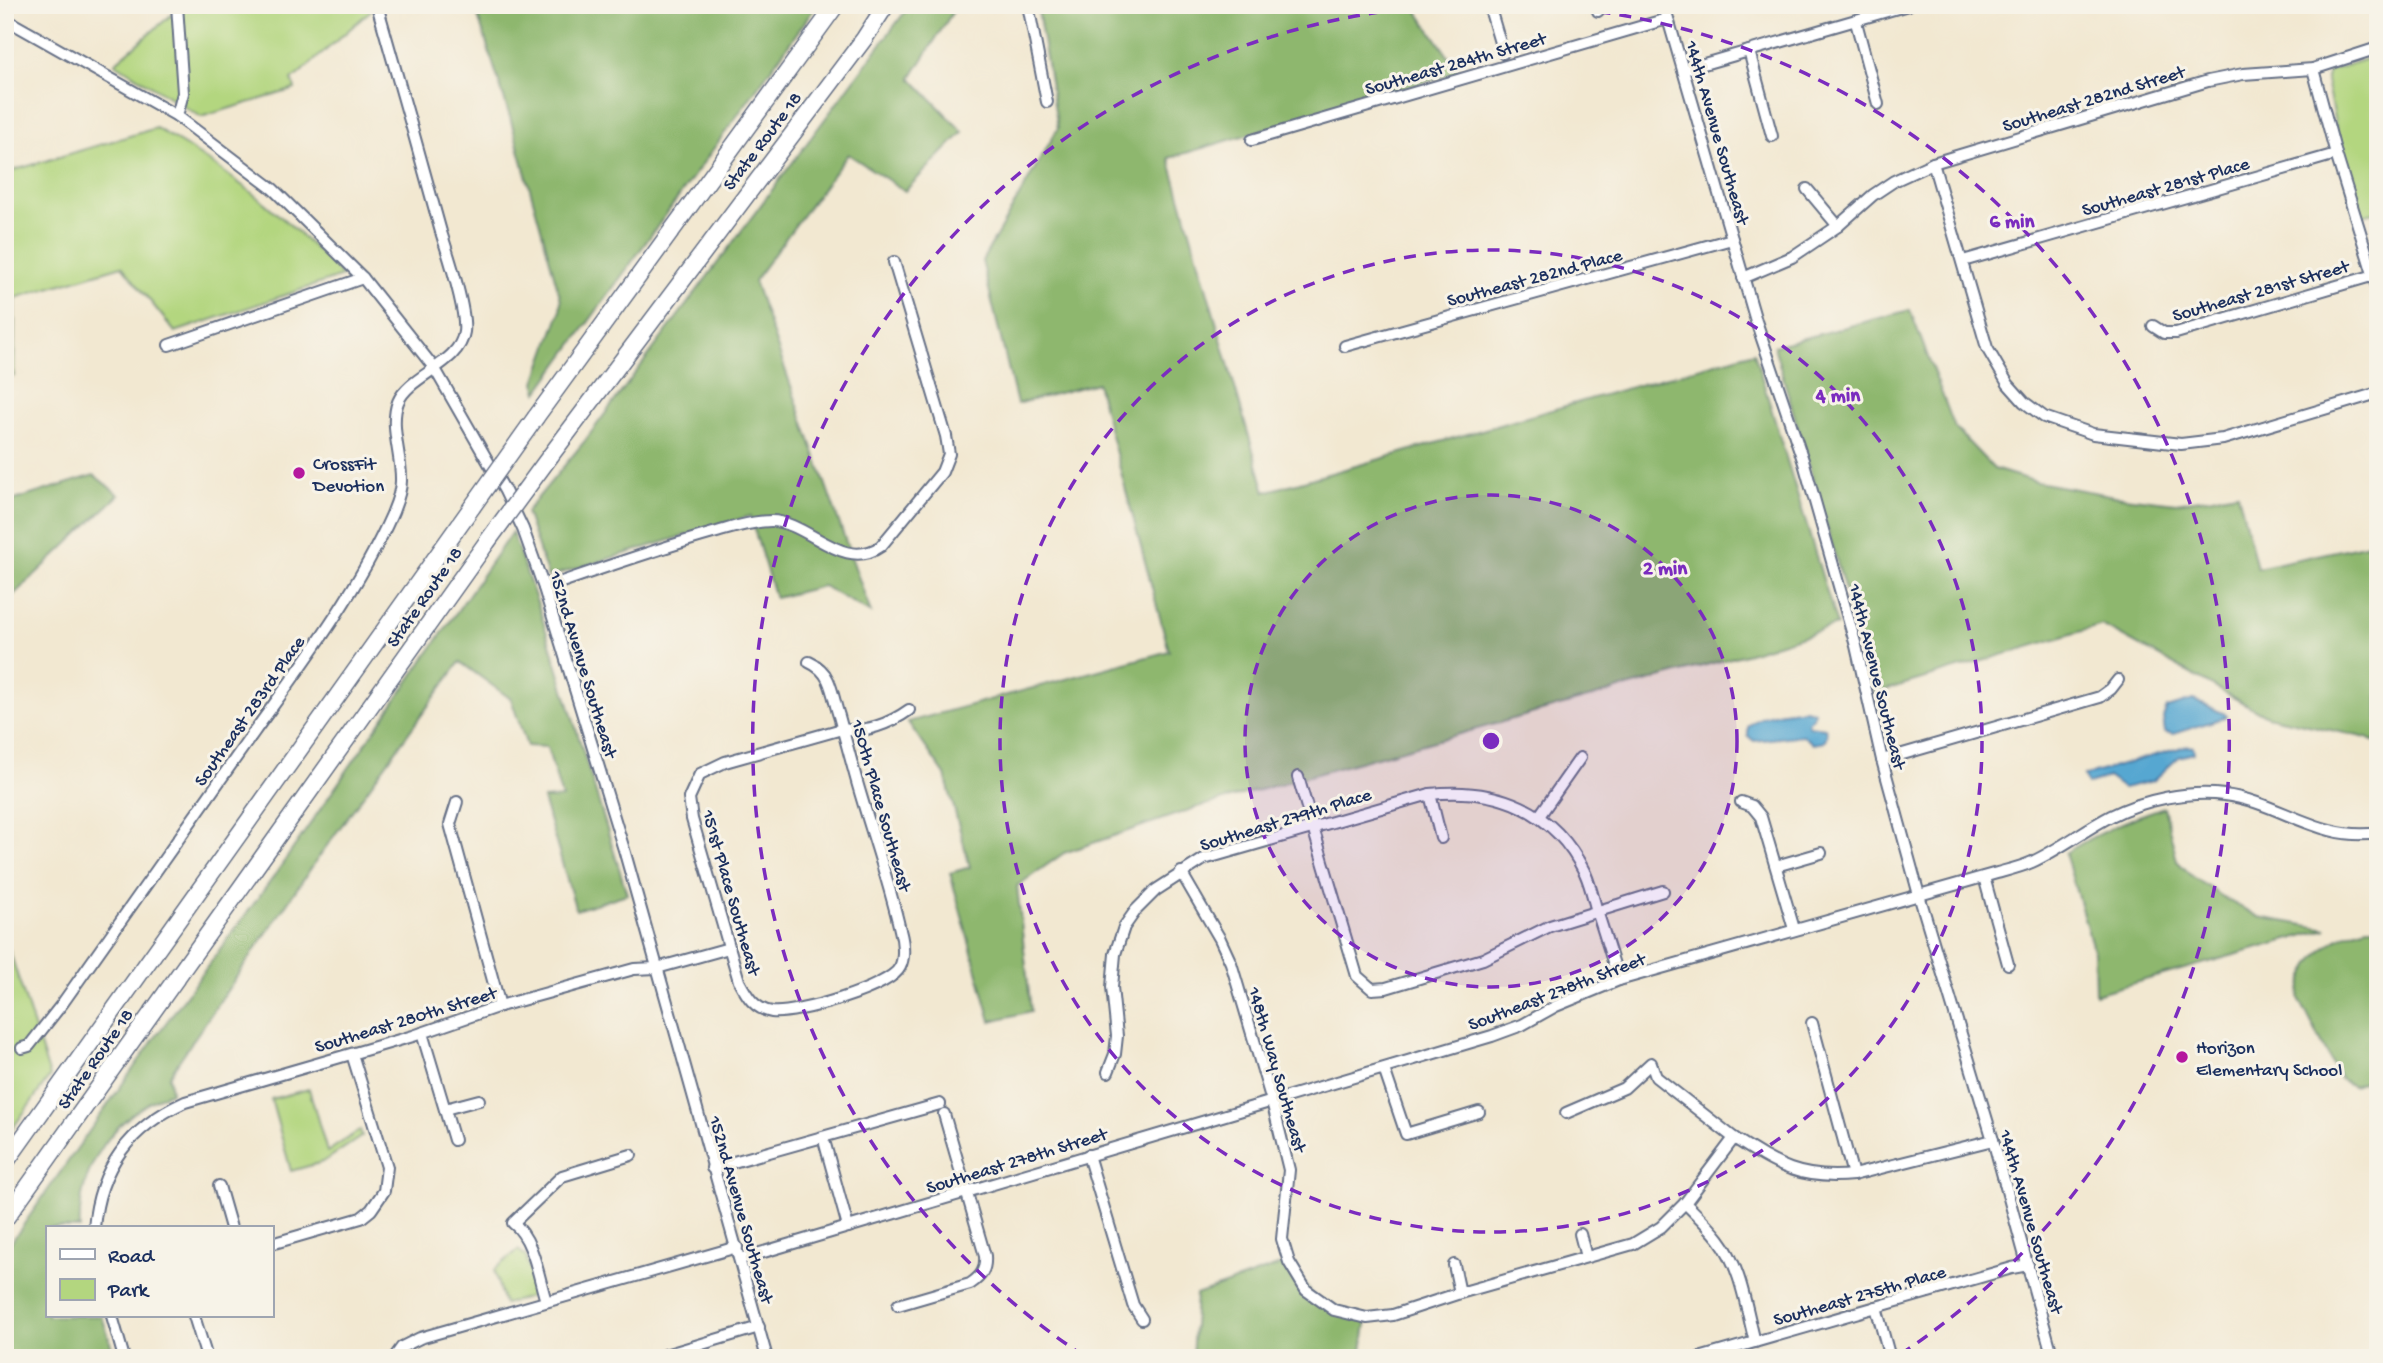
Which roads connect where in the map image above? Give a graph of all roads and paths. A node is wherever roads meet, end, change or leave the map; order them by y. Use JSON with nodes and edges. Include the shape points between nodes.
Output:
{"nodes":[{"id":1,"x":177,"y":5,"type":"edge"},
{"id":2,"x":377,"y":5,"type":"edge"},
{"id":3,"x":836,"y":5,"type":"edge"},
{"id":4,"x":886,"y":5,"type":"edge"},
{"id":5,"x":1028,"y":5,"type":"edge"},
{"id":6,"x":1489,"y":5,"type":"edge"},
{"id":7,"x":1664,"y":5,"type":"edge"},
{"id":8,"x":1908,"y":5,"type":"edge"},
{"id":9,"x":5,"y":19,"type":"edge"},
{"id":10,"x":1667,"y":19,"type":"junction"},
{"id":11,"x":1856,"y":22,"type":"junction"},
{"id":12,"x":2378,"y":48,"type":"edge"},
{"id":13,"x":1749,"y":51,"type":"junction"},
{"id":14,"x":1503,"y":53,"type":"dead end"},
{"id":15,"x":2313,"y":69,"type":"junction"},
{"id":16,"x":1683,"y":70,"type":"junction"},
{"id":17,"x":1047,"y":102,"type":"dead end"},
{"id":18,"x":1878,"y":104,"type":"dead end"},
{"id":19,"x":177,"y":116,"type":"junction"},
{"id":20,"x":1772,"y":136,"type":"dead end"},
{"id":21,"x":1252,"y":139,"type":"dead end"},
{"id":22,"x":2336,"y":154,"type":"junction"},
{"id":23,"x":1933,"y":163,"type":"junction"},
{"id":24,"x":1807,"y":189,"type":"dead end"},
{"id":25,"x":1838,"y":226,"type":"junction"},
{"id":26,"x":1732,"y":239,"type":"junction"},
{"id":27,"x":1963,"y":261,"type":"junction"},
{"id":28,"x":894,"y":262,"type":"dead end"},
{"id":29,"x":2375,"y":275,"type":"edge"},
{"id":30,"x":363,"y":278,"type":"junction"},
{"id":31,"x":1743,"y":278,"type":"junction"},
{"id":32,"x":2378,"y":290,"type":"edge"},
{"id":33,"x":2153,"y":326,"type":"dead end"},
{"id":34,"x":169,"y":345,"type":"dead end"},
{"id":35,"x":1345,"y":346,"type":"dead end"},
{"id":36,"x":435,"y":369,"type":"junction"},
{"id":37,"x":2378,"y":393,"type":"edge"},
{"id":38,"x":544,"y":588,"type":"junction"},
{"id":39,"x":810,"y":662,"type":"dead end"},
{"id":40,"x":2118,"y":680,"type":"dead end"},
{"id":41,"x":909,"y":710,"type":"dead end"},
{"id":42,"x":842,"y":729,"type":"junction"},
{"id":43,"x":1580,"y":758,"type":"dead end"},
{"id":44,"x":1882,"y":760,"type":"junction"},
{"id":45,"x":1298,"y":777,"type":"dead end"},
{"id":46,"x":1430,"y":794,"type":"junction"},
{"id":47,"x":457,"y":802,"type":"dead end"},
{"id":48,"x":1741,"y":802,"type":"dead end"},
{"id":49,"x":1540,"y":815,"type":"junction"},
{"id":50,"x":1314,"y":826,"type":"junction"},
{"id":51,"x":2378,"y":833,"type":"edge"},
{"id":52,"x":1441,"y":838,"type":"dead end"},
{"id":53,"x":1821,"y":853,"type":"dead end"},
{"id":54,"x":1776,"y":866,"type":"junction"},
{"id":55,"x":1181,"y":872,"type":"junction"},
{"id":56,"x":1984,"y":877,"type":"junction"},
{"id":57,"x":1662,"y":891,"type":"dead end"},
{"id":58,"x":1919,"y":895,"type":"junction"},
{"id":59,"x":1597,"y":910,"type":"junction"},
{"id":60,"x":1794,"y":929,"type":"junction"},
{"id":61,"x":729,"y":948,"type":"junction"},
{"id":62,"x":2008,"y":964,"type":"dead end"},
{"id":63,"x":657,"y":968,"type":"junction"},
{"id":64,"x":1619,"y":980,"type":"junction"},
{"id":65,"x":500,"y":1006,"type":"junction"},
{"id":66,"x":759,"y":1007,"type":"joint"},
{"id":67,"x":1812,"y":1023,"type":"dead end"},
{"id":68,"x":422,"y":1033,"type":"junction"},
{"id":69,"x":22,"y":1048,"type":"dead end"},
{"id":70,"x":352,"y":1054,"type":"junction"},
{"id":71,"x":1384,"y":1069,"type":"junction"},
{"id":72,"x":1108,"y":1073,"type":"dead end"},
{"id":73,"x":479,"y":1100,"type":"dead end"},
{"id":74,"x":1272,"y":1101,"type":"junction"},
{"id":75,"x":445,"y":1109,"type":"junction"},
{"id":76,"x":1479,"y":1112,"type":"dead end"},
{"id":77,"x":1566,"y":1113,"type":"dead end"},
{"id":78,"x":1734,"y":1138,"type":"junction"},
{"id":79,"x":454,"y":1140,"type":"dead end"},
{"id":80,"x":1993,"y":1140,"type":"junction"},
{"id":81,"x":825,"y":1144,"type":"dead end"},
{"id":82,"x":631,"y":1155,"type":"dead end"},
{"id":83,"x":1088,"y":1155,"type":"junction"},
{"id":84,"x":5,"y":1163,"type":"edge"},
{"id":85,"x":712,"y":1168,"type":"junction"},
{"id":86,"x":1853,"y":1175,"type":"junction"},
{"id":87,"x":219,"y":1186,"type":"dead end"},
{"id":88,"x":967,"y":1191,"type":"junction"},
{"id":89,"x":1685,"y":1203,"type":"junction"},
{"id":90,"x":5,"y":1219,"type":"edge"},
{"id":91,"x":94,"y":1226,"type":"edge"},
{"id":92,"x":230,"y":1226,"type":"edge"},
{"id":93,"x":848,"y":1227,"type":"junction"},
{"id":94,"x":1580,"y":1234,"type":"dead end"},
{"id":95,"x":273,"y":1243,"type":"edge"},
{"id":96,"x":737,"y":1247,"type":"junction"},
{"id":97,"x":1586,"y":1257,"type":"junction"},
{"id":98,"x":740,"y":1259,"type":"junction"},
{"id":99,"x":1454,"y":1265,"type":"dead end"},
{"id":100,"x":2028,"y":1265,"type":"junction"},
{"id":101,"x":1460,"y":1293,"type":"junction"},
{"id":102,"x":546,"y":1301,"type":"junction"},
{"id":103,"x":898,"y":1305,"type":"dead end"},
{"id":104,"x":1876,"y":1307,"type":"junction"},
{"id":105,"x":113,"y":1318,"type":"edge"},
{"id":106,"x":195,"y":1318,"type":"edge"},
{"id":107,"x":1142,"y":1320,"type":"dead end"},
{"id":108,"x":759,"y":1327,"type":"junction"},
{"id":109,"x":1755,"y":1342,"type":"junction"},
{"id":110,"x":124,"y":1358,"type":"edge"},
{"id":111,"x":207,"y":1358,"type":"edge"},
{"id":112,"x":394,"y":1358,"type":"edge"},
{"id":113,"x":655,"y":1358,"type":"edge"},
{"id":114,"x":767,"y":1358,"type":"edge"},
{"id":115,"x":1699,"y":1358,"type":"edge"},
{"id":116,"x":1890,"y":1358,"type":"edge"},
{"id":117,"x":2053,"y":1358,"type":"edge"}],
"edges":[{"from":1,"to":19,"type":"street","via":[[183,93]]},
{"from":2,"to":36,"type":"street","via":[[464,322],[461,341]]},
{"from":3,"to":84,"type":"highway","name":"State Route 18","bridge":true,"via":[[472,506]]},
{"from":4,"to":90,"type":"highway","name":"State Route 18","bridge":true,"via":[[487,542]]},
{"from":5,"to":17,"type":"street"},
{"from":6,"to":14,"type":"street"},
{"from":7,"to":10,"type":"street","name":"144th Avenue Southeast"},
{"from":8,"to":11,"type":"street"},
{"from":9,"to":19,"type":"street","name":"152nd Avenue Southeast"},
{"from":10,"to":16,"type":"street","name":"144th Avenue Southeast"},
{"from":10,"to":21,"type":"street","name":"Southeast 284th Street"},
{"from":11,"to":13,"type":"street"},
{"from":11,"to":18,"type":"street"},
{"from":12,"to":15,"type":"street","name":"Southeast 282nd Street"},
{"from":13,"to":16,"type":"street"},
{"from":13,"to":20,"type":"street"},
{"from":15,"to":22,"type":"street"},
{"from":15,"to":23,"type":"street","name":"Southeast 282nd Street","via":[[2208,81]]},
{"from":16,"to":26,"type":"street","name":"144th Avenue Southeast"},
{"from":19,"to":30,"type":"street","name":"152nd Avenue Southeast","via":[[273,189]]},
{"from":22,"to":27,"type":"street","name":"Southeast 281st Place"},
{"from":22,"to":29,"type":"street"},
{"from":23,"to":25,"type":"street","name":"Southeast 282nd Street","via":[[1872,195]]},
{"from":23,"to":27,"type":"street"},
{"from":24,"to":25,"type":"street"},
{"from":25,"to":31,"type":"street","name":"Southeast 282nd Street","via":[[1791,257]]},
{"from":26,"to":31,"type":"street","name":"144th Avenue Southeast"},
{"from":26,"to":35,"type":"street","name":"Southeast 282nd Place"},
{"from":27,"to":37,"type":"street","via":[[1987,348],[2008,384],[2043,417],[2093,434],[2180,444],[2223,439]]},
{"from":28,"to":38,"type":"street","via":[[949,454],[942,472],[881,546],[851,552],[832,549],[791,526],[773,521],[748,524]]},
{"from":29,"to":32,"type":"street"},
{"from":29,"to":33,"type":"street","name":"Southeast 281st Street","via":[[2176,333]]},
{"from":30,"to":34,"type":"street"},
{"from":30,"to":36,"type":"street","name":"152nd Avenue Southeast"},
{"from":31,"to":44,"type":"street","name":"144th Avenue Southeast","via":[[1804,463],[1856,646]]},
{"from":36,"to":38,"type":"street","name":"152nd Avenue Southeast","via":[[505,491]]},
{"from":36,"to":69,"type":"street","name":"Southeast 283rd Place","via":[[399,399],[400,489],[373,555],[306,659],[70,993],[29,1046]]},
{"from":38,"to":63,"type":"street","name":"152nd Avenue Southeast"},
{"from":39,"to":42,"type":"street","name":"150th Place Southeast","via":[[829,681]]},
{"from":40,"to":44,"type":"street","via":[[2100,696]]},
{"from":41,"to":42,"type":"street","via":[[855,732]]},
{"from":42,"to":61,"type":"street","name":"151st Place Southeast","via":[[725,762],[700,774],[695,782],[689,798],[692,819]]},
{"from":42,"to":66,"type":"street","name":"150th Place Southeast","via":[[901,932],[900,967],[876,986],[843,997],[792,1011]]},
{"from":43,"to":49,"type":"street"},
{"from":44,"to":58,"type":"street","name":"144th Avenue Southeast"},
{"from":45,"to":50,"type":"street"},
{"from":46,"to":49,"type":"street","name":"Southeast 279th Place","via":[[1468,792],[1502,798]]},
{"from":46,"to":50,"type":"street","name":"Southeast 279th Place"},
{"from":46,"to":52,"type":"street"},
{"from":47,"to":65,"type":"street","via":[[450,824]]},
{"from":48,"to":54,"type":"street","via":[[1761,817]]},
{"from":49,"to":59,"type":"street","via":[[1586,874]]},
{"from":50,"to":55,"type":"street","name":"Southeast 279th Place","via":[[1204,859]]},
{"from":50,"to":59,"type":"street","via":[[1357,976],[1372,989],[1483,959],[1538,931]]},
{"from":51,"to":56,"type":"street","name":"Southeast 278th Street","via":[[2327,830],[2246,800],[2199,793],[2113,815],[2031,862]]},
{"from":53,"to":54,"type":"street"},
{"from":54,"to":60,"type":"street"},
{"from":55,"to":72,"type":"street","name":"Southeast 279th Place","via":[[1150,897],[1125,927],[1114,965],[1117,1036]]},
{"from":55,"to":74,"type":"street","name":"148th Way Southeast","via":[[1231,963]]},
{"from":56,"to":58,"type":"street","name":"Southeast 278th Street"},
{"from":56,"to":62,"type":"street"},
{"from":57,"to":59,"type":"street"},
{"from":58,"to":60,"type":"street","name":"Southeast 278th Street"},
{"from":58,"to":80,"type":"street","name":"144th Avenue Southeast"},
{"from":59,"to":64,"type":"street"},
{"from":60,"to":64,"type":"street","name":"Southeast 278th Street"},
{"from":61,"to":63,"type":"street","name":"Southeast 280th Street"},
{"from":61,"to":66,"type":"street","name":"151st Place Southeast","via":[[739,981],[749,1000]]},
{"from":63,"to":65,"type":"street","name":"Southeast 280th Street","via":[[634,969]]},
{"from":63,"to":85,"type":"street","name":"152nd Avenue Southeast"},
{"from":64,"to":71,"type":"street","name":"Southeast 278th Street","via":[[1512,1028]]},
{"from":65,"to":68,"type":"street","name":"Southeast 280th Street"},
{"from":67,"to":86,"type":"street"},
{"from":68,"to":70,"type":"street","name":"Southeast 280th Street"},
{"from":68,"to":75,"type":"street"},
{"from":70,"to":91,"type":"street","name":"Southeast 280th Street","via":[[161,1113],[127,1141],[114,1162],[99,1197]]},
{"from":70,"to":95,"type":"street","via":[[387,1167],[384,1191],[361,1218]]},
{"from":71,"to":74,"type":"street","name":"Southeast 278th Street"},
{"from":71,"to":76,"type":"street","via":[[1406,1134]]},
{"from":73,"to":75,"type":"street"},
{"from":74,"to":83,"type":"street","name":"Southeast 278th Street"},
{"from":74,"to":101,"type":"street","name":"148th Way Southeast","via":[[1289,1170],[1282,1239],[1298,1280],[1315,1299],[1334,1310],[1367,1318],[1393,1315]]},
{"from":75,"to":79,"type":"street"},
{"from":77,"to":78,"type":"street","via":[[1624,1088],[1651,1063],[1656,1077]]},
{"from":78,"to":86,"type":"street","via":[[1778,1166],[1813,1175]]},
{"from":78,"to":89,"type":"street"},
{"from":80,"to":86,"type":"street"},
{"from":80,"to":100,"type":"street","name":"144th Avenue Southeast"},
{"from":81,"to":93,"type":"street"},
{"from":82,"to":102,"type":"street","via":[[562,1176],[513,1223],[527,1240]]},
{"from":83,"to":88,"type":"street","name":"Southeast 278th Street"},
{"from":83,"to":107,"type":"street","via":[[1133,1305]]},
{"from":85,"to":88,"type":"street","via":[[942,1109]]},
{"from":85,"to":96,"type":"street","name":"152nd Avenue Southeast"},
{"from":87,"to":92,"type":"street"},
{"from":88,"to":93,"type":"street","name":"Southeast 278th Street"},
{"from":88,"to":103,"type":"street","via":[[986,1267],[970,1284]]},
{"from":89,"to":97,"type":"street","via":[[1661,1227],[1633,1244]]},
{"from":89,"to":109,"type":"street","via":[[1729,1254]]},
{"from":93,"to":98,"type":"street","name":"Southeast 278th Street"},
{"from":94,"to":97,"type":"street"},
{"from":96,"to":98,"type":"street","name":"152nd Avenue Southeast"},
{"from":96,"to":102,"type":"street"},
{"from":97,"to":101,"type":"street"},
{"from":98,"to":108,"type":"street","name":"152nd Avenue Southeast"},
{"from":99,"to":101,"type":"street"},
{"from":100,"to":104,"type":"street","name":"Southeast 275th Place"},
{"from":100,"to":117,"type":"street","name":"144th Avenue Southeast"},
{"from":102,"to":112,"type":"street","via":[[420,1338],[402,1347]]},
{"from":104,"to":109,"type":"street","name":"Southeast 275th Place"},
{"from":104,"to":116,"type":"street"},
{"from":105,"to":110,"type":"street"},
{"from":106,"to":111,"type":"street"},
{"from":108,"to":113,"type":"street"},
{"from":108,"to":114,"type":"street","name":"152nd Avenue Southeast"},
{"from":109,"to":115,"type":"street","name":"Southeast 275th Place"}]}
